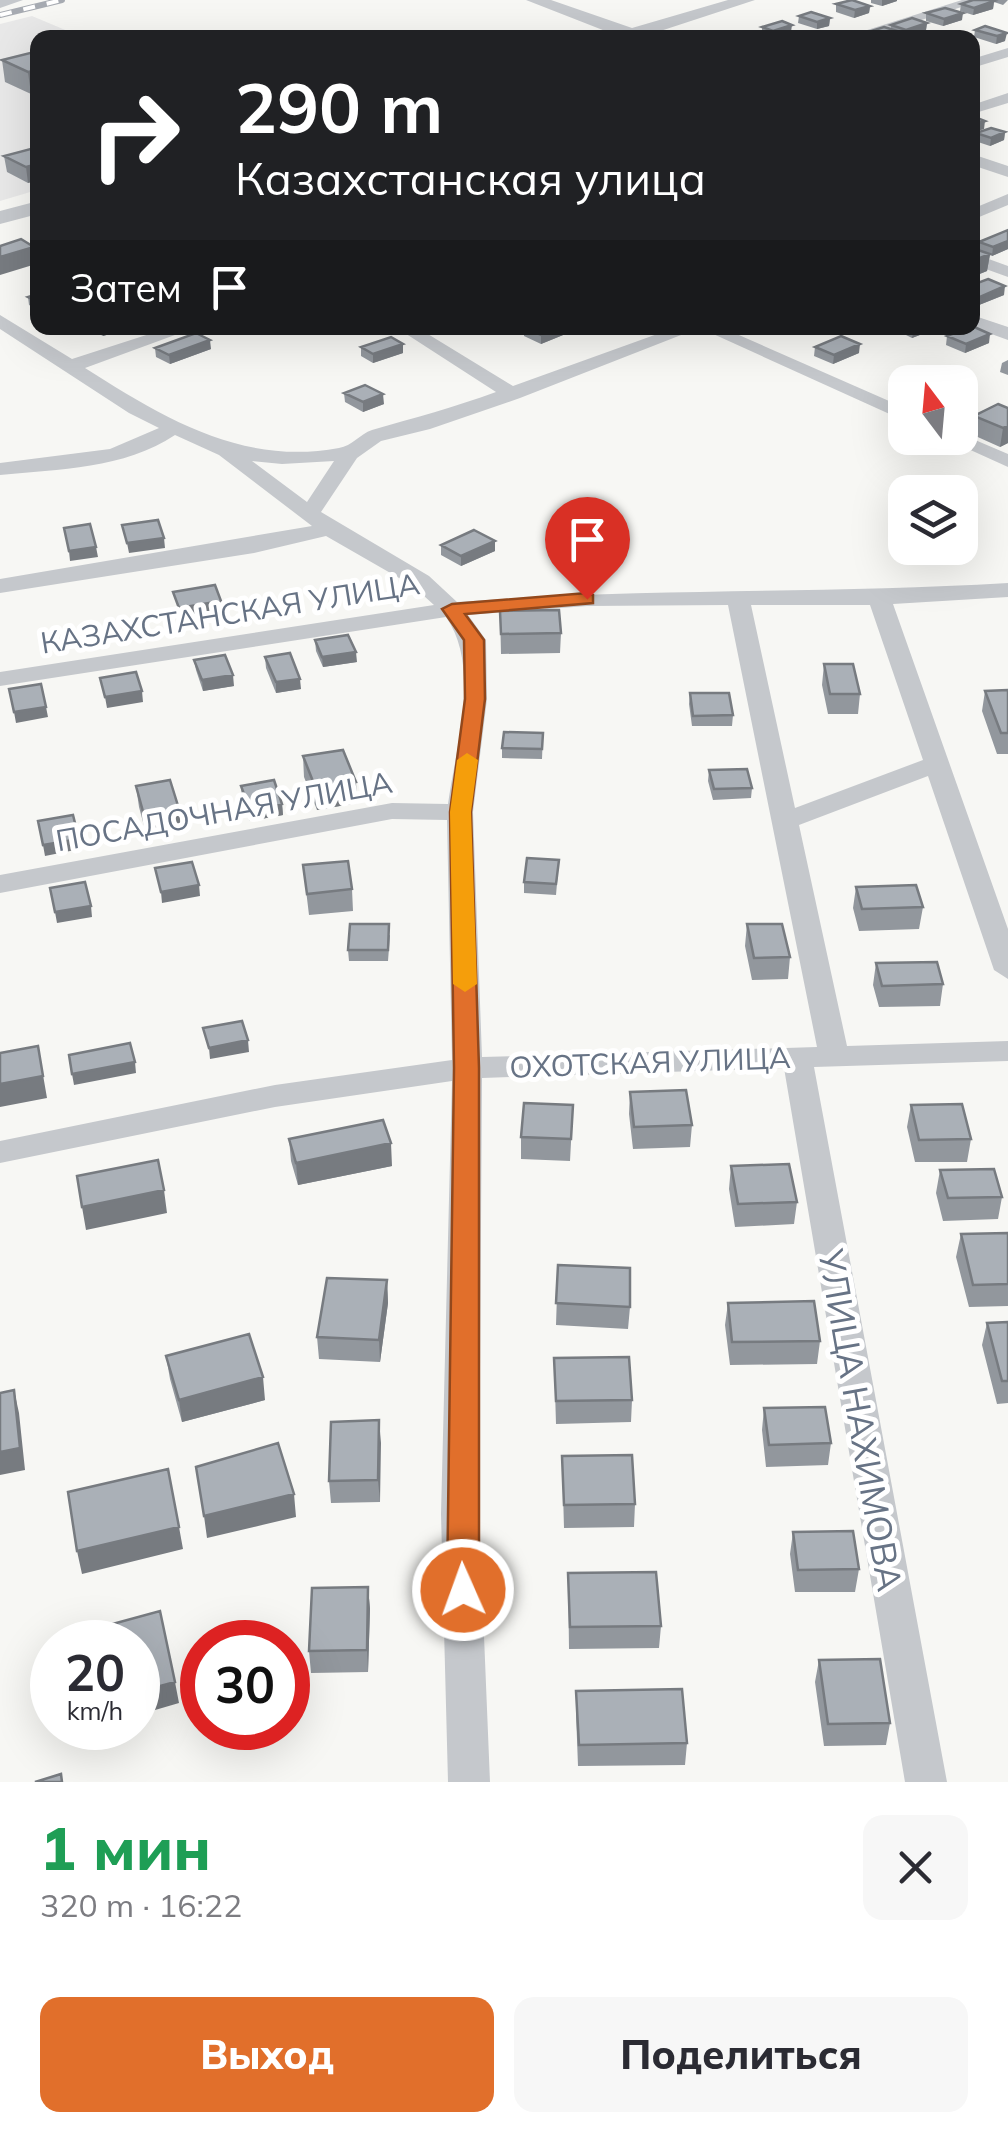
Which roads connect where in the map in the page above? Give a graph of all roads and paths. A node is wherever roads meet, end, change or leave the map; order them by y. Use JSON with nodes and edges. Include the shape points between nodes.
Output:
{"nodes":[{"id":1,"x":16,"y":0,"type":"edge"},
{"id":2,"x":535,"y":0,"type":"edge"},
{"id":3,"x":746,"y":0,"type":"edge"},
{"id":4,"x":976,"y":0,"type":"edge"},
{"id":5,"x":0,"y":4,"type":"edge"},
{"id":6,"x":614,"y":30,"type":"edge"},
{"id":7,"x":649,"y":30,"type":"edge"},
{"id":8,"x":877,"y":30,"type":"edge"},
{"id":9,"x":1008,"y":52,"type":"edge"},
{"id":10,"x":980,"y":61,"type":"edge"},
{"id":11,"x":1008,"y":98,"type":"edge"},
{"id":12,"x":980,"y":107,"type":"edge"},
{"id":13,"x":980,"y":162,"type":"edge"},
{"id":14,"x":1008,"y":172,"type":"edge"},
{"id":15,"x":1008,"y":200,"type":"edge"},
{"id":16,"x":30,"y":209,"type":"edge"},
{"id":17,"x":980,"y":212,"type":"edge"},
{"id":18,"x":0,"y":218,"type":"edge"},
{"id":19,"x":980,"y":261,"type":"edge"},
{"id":20,"x":1008,"y":272,"type":"edge"},
{"id":21,"x":0,"y":321,"type":"edge"},
{"id":22,"x":980,"y":323,"type":"edge"},
{"id":23,"x":1008,"y":334,"type":"edge"},
{"id":24,"x":165,"y":335,"type":"edge"},
{"id":25,"x":417,"y":335,"type":"edge"},
{"id":26,"x":671,"y":335,"type":"edge"},
{"id":27,"x":725,"y":335,"type":"edge"},
{"id":28,"x":71,"y":366,"type":"junction"},
{"id":29,"x":512,"y":394,"type":"junction"},
{"id":30,"x":888,"y":407,"type":"edge"},
{"id":31,"x":174,"y":427,"type":"junction"},
{"id":32,"x":978,"y":449,"type":"edge"},
{"id":33,"x":226,"y":452,"type":"junction"},
{"id":34,"x":348,"y":454,"type":"junction"},
{"id":35,"x":1006,"y":461,"type":"edge"},
{"id":36,"x":0,"y":469,"type":"edge"},
{"id":37,"x":319,"y":521,"type":"junction"},
{"id":38,"x":0,"y":586,"type":"edge"},
{"id":39,"x":1008,"y":590,"type":"edge"},
{"id":40,"x":879,"y":598,"type":"junction"},
{"id":41,"x":739,"y":601,"type":"junction"},
{"id":42,"x":452,"y":609,"type":"junction"},
{"id":43,"x":0,"y":679,"type":"edge"},
{"id":44,"x":939,"y":763,"type":"junction"},
{"id":45,"x":460,"y":812,"type":"junction"},
{"id":46,"x":785,"y":821,"type":"junction"},
{"id":47,"x":0,"y":884,"type":"edge"},
{"id":48,"x":1008,"y":970,"type":"edge"},
{"id":49,"x":1008,"y":1051,"type":"edge"},
{"id":50,"x":834,"y":1054,"type":"junction"},
{"id":51,"x":797,"y":1057,"type":"junction"},
{"id":52,"x":467,"y":1068,"type":"junction"},
{"id":53,"x":0,"y":1152,"type":"edge"},
{"id":54,"x":469,"y":1782,"type":"edge"},
{"id":55,"x":926,"y":1782,"type":"edge"}],
"edges":[{"from":1,"to":5,"type":"street"},
{"from":2,"to":6,"type":"street"},
{"from":3,"to":7,"type":"street"},
{"from":4,"to":8,"type":"street"},
{"from":9,"to":10,"type":"street"},
{"from":11,"to":12,"type":"street"},
{"from":13,"to":14,"type":"street"},
{"from":15,"to":17,"type":"street"},
{"from":16,"to":18,"type":"street"},
{"from":19,"to":20,"type":"street"},
{"from":21,"to":28,"type":"street"},
{"from":22,"to":23,"type":"street"},
{"from":24,"to":28,"type":"street"},
{"from":25,"to":29,"type":"street"},
{"from":26,"to":29,"type":"street"},
{"from":27,"to":30,"type":"street"},
{"from":28,"to":31,"type":"street"},
{"from":29,"to":34,"type":"street","via":[[374,436]]},
{"from":31,"to":33,"type":"street"},
{"from":31,"to":36,"type":"street","via":[[153,444],[130,450]]},
{"from":32,"to":35,"type":"street"},
{"from":33,"to":34,"type":"street","via":[[282,458]]},
{"from":33,"to":37,"type":"street"},
{"from":34,"to":37,"type":"street"},
{"from":37,"to":38,"type":"street","via":[[274,542]]},
{"from":37,"to":42,"type":"street","via":[[420,581]]},
{"from":39,"to":40,"type":"street","name":"КАЗАХСТАНСКАЯ УЛИЦА"},
{"from":40,"to":41,"type":"street","name":"КАЗАХСТАНСКАЯ УЛИЦА"},
{"from":40,"to":44,"type":"street"},
{"from":41,"to":42,"type":"street","name":"КАЗАХСТАНСКАЯ УЛИЦА","via":[[587,599]]},
{"from":41,"to":46,"type":"street"},
{"from":42,"to":43,"type":"street","name":"КАЗАХСТАНСКАЯ УЛИЦА"},
{"from":42,"to":45,"type":"street","via":[[474,640],[475,699]]},
{"from":44,"to":46,"type":"street"},
{"from":44,"to":48,"type":"street"},
{"from":45,"to":47,"type":"street","name":"ПОСАДОЧНАЯ УЛИЦА","via":[[392,811]]},
{"from":45,"to":52,"type":"street"},
{"from":46,"to":50,"type":"street"},
{"from":49,"to":50,"type":"street","name":"ОХОТСКАЯ УЛИЦА"},
{"from":50,"to":51,"type":"street","name":"ОХОТСКАЯ УЛИЦА"},
{"from":51,"to":52,"type":"street","name":"ОХОТСКАЯ УЛИЦА"},
{"from":51,"to":55,"type":"street","name":"УЛИЦА НАХИМОВА"},
{"from":52,"to":53,"type":"street","name":"ОХОТСКАЯ УЛИЦА","via":[[275,1096]]},
{"from":52,"to":54,"type":"street","via":[[460,1514]]}]}
